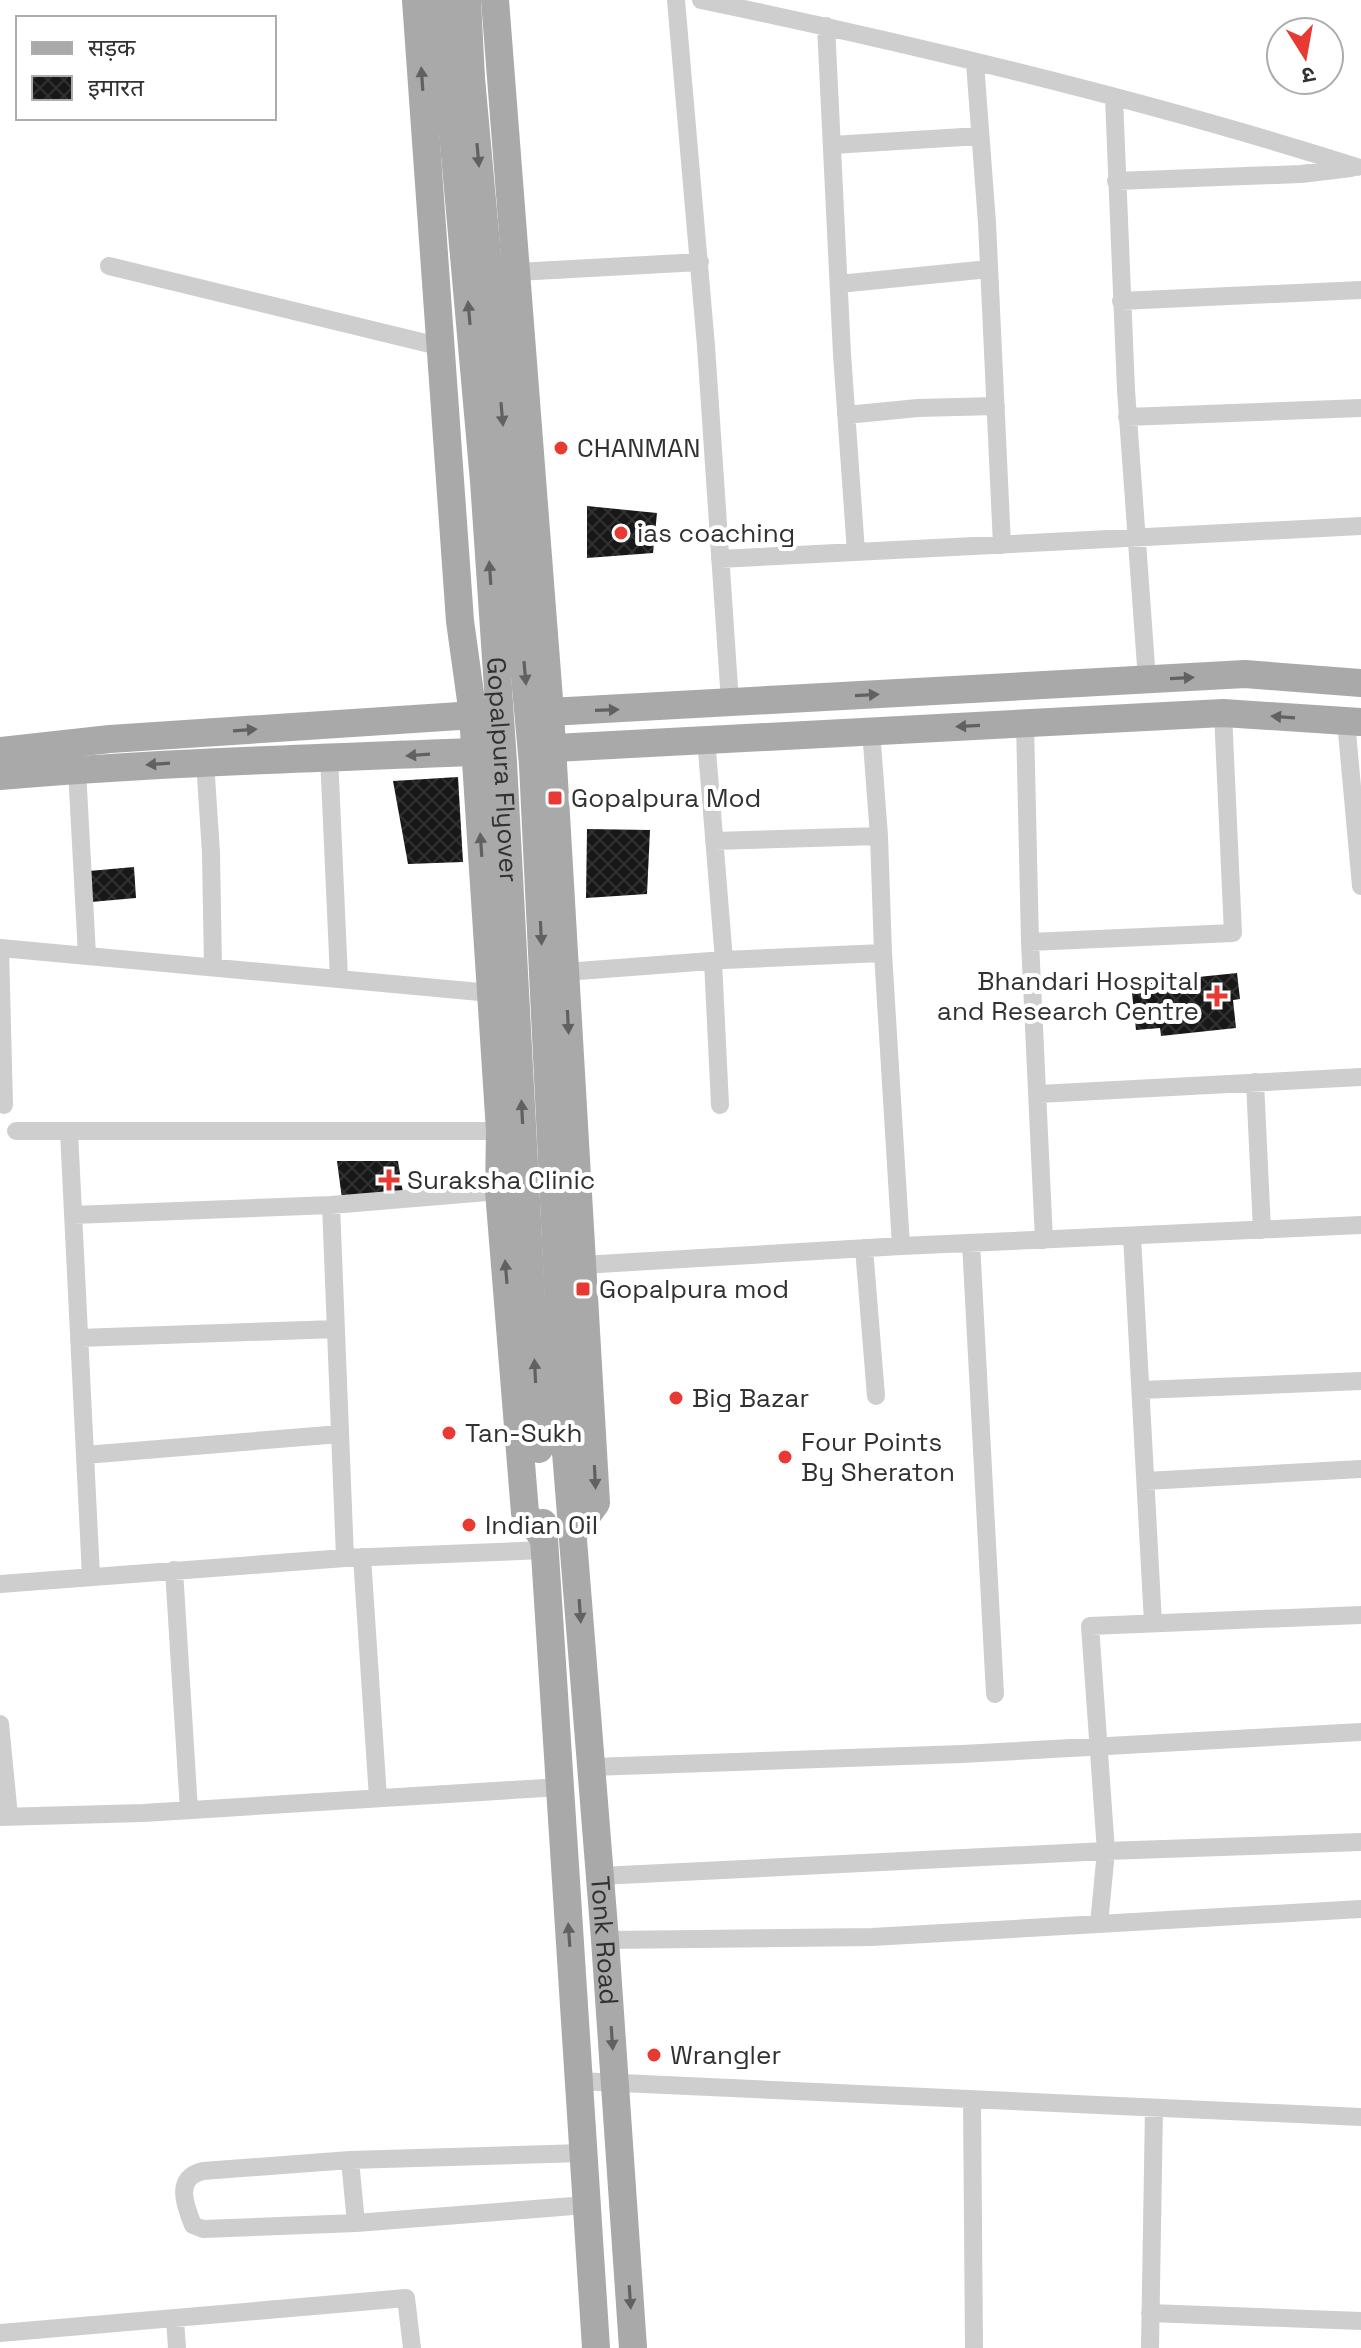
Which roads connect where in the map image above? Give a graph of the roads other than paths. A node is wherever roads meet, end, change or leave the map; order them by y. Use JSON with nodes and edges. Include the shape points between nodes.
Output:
{"nodes":[{"id":1,"x":416,"y":0,"type":"edge"},
{"id":2,"x":443,"y":0,"type":"edge"},
{"id":3,"x":467,"y":0,"type":"edge"},
{"id":4,"x":495,"y":0,"type":"edge"},
{"id":5,"x":676,"y":0,"type":"edge"},
{"id":6,"x":701,"y":0,"type":"edge"},
{"id":7,"x":826,"y":26,"type":"junction"},
{"id":8,"x":975,"y":63,"type":"junction"},
{"id":9,"x":1114,"y":98,"type":"junction"},
{"id":10,"x":980,"y":136,"type":"junction"},
{"id":11,"x":832,"y":145,"type":"junction"},
{"id":12,"x":1116,"y":181,"type":"junction"},
{"id":13,"x":700,"y":262,"type":"junction"},
{"id":14,"x":109,"y":266,"type":"dead end"},
{"id":15,"x":989,"y":269,"type":"junction"},
{"id":16,"x":517,"y":272,"type":"junction"},
{"id":17,"x":839,"y":284,"type":"junction"},
{"id":18,"x":1361,"y":290,"type":"edge"},
{"id":19,"x":1121,"y":301,"type":"junction"},
{"id":20,"x":442,"y":347,"type":"junction"},
{"id":21,"x":996,"y":406,"type":"junction"},
{"id":22,"x":1361,"y":408,"type":"edge"},
{"id":23,"x":846,"y":415,"type":"junction"},
{"id":24,"x":1127,"y":417,"type":"junction"},
{"id":25,"x":533,"y":492,"type":"junction"},
{"id":26,"x":452,"y":498,"type":"junction"},
{"id":27,"x":1361,"y":526,"type":"edge"},
{"id":28,"x":1135,"y":538,"type":"junction"},
{"id":29,"x":1002,"y":545,"type":"junction"},
{"id":30,"x":856,"y":552,"type":"junction"},
{"id":31,"x":720,"y":559,"type":"junction"},
{"id":32,"x":1147,"y":680,"type":"junction"},
{"id":33,"x":1361,"y":683,"type":"edge"},
{"id":34,"x":730,"y":702,"type":"junction"},
{"id":35,"x":550,"y":712,"type":"junction"},
{"id":36,"x":1223,"y":713,"type":"junction"},
{"id":37,"x":473,"y":715,"type":"junction"},
{"id":38,"x":1353,"y":722,"type":"edge"},
{"id":39,"x":1025,"y":723,"type":"junction"},
{"id":40,"x":871,"y":730,"type":"junction"},
{"id":41,"x":706,"y":738,"type":"junction"},
{"id":42,"x":552,"y":749,"type":"junction"},
{"id":43,"x":0,"y":751,"type":"edge"},
{"id":44,"x":475,"y":752,"type":"junction"},
{"id":45,"x":329,"y":756,"type":"junction"},
{"id":46,"x":205,"y":761,"type":"junction"},
{"id":47,"x":77,"y":770,"type":"junction"},
{"id":48,"x":0,"y":776,"type":"edge"},
{"id":49,"x":879,"y":836,"type":"junction"},
{"id":50,"x":714,"y":841,"type":"junction"},
{"id":51,"x":1361,"y":886,"type":"edge"},
{"id":52,"x":1030,"y":942,"type":"junction"},
{"id":53,"x":0,"y":948,"type":"edge"},
{"id":54,"x":883,"y":953,"type":"junction"},
{"id":55,"x":87,"y":955,"type":"junction"},
{"id":56,"x":718,"y":961,"type":"junction"},
{"id":57,"x":213,"y":967,"type":"junction"},
{"id":58,"x":565,"y":972,"type":"junction"},
{"id":59,"x":339,"y":978,"type":"junction"},
{"id":60,"x":491,"y":993,"type":"junction"},
{"id":61,"x":571,"y":1071,"type":"junction"},
{"id":62,"x":496,"y":1076,"type":"junction"},
{"id":63,"x":1361,"y":1077,"type":"edge"},
{"id":64,"x":1255,"y":1082,"type":"junction"},
{"id":65,"x":1039,"y":1094,"type":"junction"},
{"id":66,"x":4,"y":1105,"type":"dead end"},
{"id":67,"x":720,"y":1105,"type":"dead end"},
{"id":68,"x":16,"y":1131,"type":"dead end"},
{"id":69,"x":500,"y":1131,"type":"junction"},
{"id":70,"x":69,"y":1132,"type":"junction"},
{"id":71,"x":499,"y":1191,"type":"junction"},
{"id":72,"x":331,"y":1205,"type":"junction"},
{"id":73,"x":73,"y":1215,"type":"junction"},
{"id":74,"x":1361,"y":1225,"type":"edge"},
{"id":75,"x":1262,"y":1230,"type":"junction"},
{"id":76,"x":1132,"y":1236,"type":"junction"},
{"id":77,"x":1044,"y":1240,"type":"junction"},
{"id":78,"x":971,"y":1243,"type":"junction"},
{"id":79,"x":901,"y":1246,"type":"junction"},
{"id":80,"x":864,"y":1248,"type":"junction"},
{"id":81,"x":582,"y":1265,"type":"junction"},
{"id":82,"x":336,"y":1329,"type":"junction"},
{"id":83,"x":79,"y":1338,"type":"junction"},
{"id":84,"x":1361,"y":1381,"type":"edge"},
{"id":85,"x":1141,"y":1390,"type":"junction"},
{"id":86,"x":876,"y":1396,"type":"dead end"},
{"id":87,"x":340,"y":1434,"type":"junction"},
{"id":88,"x":552,"y":1451,"type":"junction"},
{"id":89,"x":85,"y":1455,"type":"junction"},
{"id":90,"x":1361,"y":1469,"type":"edge"},
{"id":91,"x":1146,"y":1481,"type":"junction"},
{"id":92,"x":574,"y":1533,"type":"junction"},
{"id":93,"x":544,"y":1545,"type":"junction"},
{"id":94,"x":354,"y":1558,"type":"junction"},
{"id":95,"x":174,"y":1570,"type":"junction"},
{"id":96,"x":91,"y":1576,"type":"junction"},
{"id":97,"x":0,"y":1584,"type":"edge"},
{"id":98,"x":1361,"y":1615,"type":"edge"},
{"id":99,"x":1153,"y":1623,"type":"junction"},
{"id":100,"x":995,"y":1694,"type":"dead end"},
{"id":101,"x":0,"y":1724,"type":"edge"},
{"id":102,"x":1361,"y":1732,"type":"edge"},
{"id":103,"x":1099,"y":1746,"type":"junction"},
{"id":104,"x":592,"y":1767,"type":"junction"},
{"id":105,"x":560,"y":1787,"type":"junction"},
{"id":106,"x":378,"y":1798,"type":"junction"},
{"id":107,"x":189,"y":1810,"type":"junction"},
{"id":108,"x":4,"y":1817,"type":"edge"},
{"id":109,"x":1361,"y":1842,"type":"edge"},
{"id":110,"x":1106,"y":1851,"type":"junction"},
{"id":111,"x":600,"y":1876,"type":"junction"},
{"id":112,"x":1361,"y":1909,"type":"edge"},
{"id":113,"x":1099,"y":1924,"type":"junction"},
{"id":114,"x":605,"y":1940,"type":"junction"},
{"id":115,"x":578,"y":2081,"type":"junction"},
{"id":116,"x":615,"y":2083,"type":"junction"},
{"id":117,"x":972,"y":2099,"type":"junction"},
{"id":118,"x":1154,"y":2108,"type":"junction"},
{"id":119,"x":1361,"y":2117,"type":"edge"},
{"id":120,"x":583,"y":2153,"type":"junction"},
{"id":121,"x":350,"y":2160,"type":"junction"},
{"id":122,"x":586,"y":2205,"type":"junction"},
{"id":123,"x":356,"y":2223,"type":"junction"},
{"id":124,"x":1150,"y":2313,"type":"junction"},
{"id":125,"x":175,"y":2319,"type":"junction"},
{"id":126,"x":1361,"y":2321,"type":"edge"},
{"id":127,"x":0,"y":2333,"type":"edge"},
{"id":128,"x":28,"y":2340,"type":"edge"},
{"id":129,"x":177,"y":2348,"type":"edge"},
{"id":130,"x":412,"y":2348,"type":"edge"},
{"id":131,"x":596,"y":2348,"type":"edge"},
{"id":132,"x":633,"y":2348,"type":"edge"},
{"id":133,"x":974,"y":2348,"type":"edge"},
{"id":134,"x":1150,"y":2348,"type":"edge"}],
"edges":[{"from":20,"to":1,"type":"main road","one_way":true},
{"from":88,"to":2,"type":"main road","name":"Gopalpura Flyover","one_way":true,"bridge":true,"via":[[484,481]]},
{"from":3,"to":88,"type":"main road","name":"Gopalpura Flyover","one_way":true,"bridge":true,"via":[[533,765]]},
{"from":4,"to":16,"type":"main road"},
{"from":5,"to":13,"type":"street"},
{"from":6,"to":7,"type":"street"},
{"from":7,"to":8,"type":"street"},
{"from":7,"to":11,"type":"street"},
{"from":8,"to":9,"type":"street"},
{"from":8,"to":10,"type":"street"},
{"from":9,"to":12,"type":"street"},
{"from":9,"to":12,"type":"street","via":[[1357,167]]},
{"from":10,"to":11,"type":"street"},
{"from":10,"to":15,"type":"street"},
{"from":11,"to":17,"type":"street"},
{"from":12,"to":19,"type":"street"},
{"from":13,"to":16,"type":"street"},
{"from":13,"to":31,"type":"street"},
{"from":14,"to":20,"type":"street"},
{"from":15,"to":17,"type":"street"},
{"from":15,"to":21,"type":"street"},
{"from":16,"to":25,"type":"main road"},
{"from":17,"to":23,"type":"street"},
{"from":18,"to":19,"type":"street"},
{"from":19,"to":24,"type":"street"},
{"from":20,"to":26,"type":"main road"},
{"from":21,"to":23,"type":"street"},
{"from":21,"to":29,"type":"street"},
{"from":22,"to":24,"type":"street"},
{"from":23,"to":30,"type":"street"},
{"from":24,"to":28,"type":"street"},
{"from":25,"to":26,"type":"main road"},
{"from":25,"to":35,"type":"main road"},
{"from":26,"to":37,"type":"main road"},
{"from":27,"to":28,"type":"street"},
{"from":28,"to":29,"type":"street"},
{"from":28,"to":32,"type":"street"},
{"from":29,"to":30,"type":"street"},
{"from":30,"to":31,"type":"street"},
{"from":31,"to":34,"type":"street"},
{"from":32,"to":33,"type":"main road","one_way":true,"via":[[1245,674]]},
{"from":34,"to":32,"type":"main road","one_way":true},
{"from":35,"to":34,"type":"main road","one_way":true},
{"from":35,"to":37,"type":"main road"},
{"from":35,"to":42,"type":"main road"},
{"from":38,"to":36,"type":"main road","one_way":true},
{"from":36,"to":39,"type":"main road"},
{"from":36,"to":52,"type":"street","via":[[1233,933]]},
{"from":43,"to":37,"type":"main road","one_way":true},
{"from":37,"to":44,"type":"main road"},
{"from":38,"to":51,"type":"street"},
{"from":39,"to":40,"type":"main road","one_way":true},
{"from":39,"to":52,"type":"street"},
{"from":40,"to":41,"type":"main road"},
{"from":40,"to":49,"type":"street"},
{"from":41,"to":42,"type":"main road"},
{"from":41,"to":50,"type":"street"},
{"from":42,"to":44,"type":"main road"},
{"from":42,"to":58,"type":"main road"},
{"from":44,"to":45,"type":"main road","one_way":true},
{"from":60,"to":44,"type":"main road","one_way":true},
{"from":45,"to":46,"type":"main road"},
{"from":45,"to":59,"type":"street"},
{"from":46,"to":47,"type":"main road","one_way":true},
{"from":46,"to":57,"type":"street"},
{"from":47,"to":48,"type":"main road"},
{"from":47,"to":55,"type":"street"},
{"from":49,"to":50,"type":"street"},
{"from":49,"to":54,"type":"street"},
{"from":50,"to":56,"type":"street"},
{"from":52,"to":65,"type":"street"},
{"from":53,"to":55,"type":"street"},
{"from":53,"to":66,"type":"street"},
{"from":54,"to":56,"type":"street"},
{"from":54,"to":79,"type":"street"},
{"from":55,"to":57,"type":"street"},
{"from":56,"to":58,"type":"street"},
{"from":56,"to":67,"type":"street"},
{"from":57,"to":59,"type":"street"},
{"from":58,"to":61,"type":"main road","one_way":true},
{"from":59,"to":60,"type":"street"},
{"from":60,"to":62,"type":"main road"},
{"from":61,"to":62,"type":"main road"},
{"from":61,"to":81,"type":"main road"},
{"from":62,"to":69,"type":"main road"},
{"from":63,"to":64,"type":"street"},
{"from":64,"to":65,"type":"street"},
{"from":64,"to":75,"type":"street"},
{"from":65,"to":77,"type":"street"},
{"from":68,"to":70,"type":"street"},
{"from":69,"to":70,"type":"street"},
{"from":69,"to":71,"type":"main road"},
{"from":70,"to":73,"type":"street"},
{"from":71,"to":72,"type":"street"},
{"from":93,"to":71,"type":"main road","one_way":true,"via":[[525,1513]]},
{"from":72,"to":73,"type":"street"},
{"from":72,"to":82,"type":"street"},
{"from":73,"to":83,"type":"street"},
{"from":74,"to":75,"type":"street"},
{"from":75,"to":76,"type":"street"},
{"from":76,"to":77,"type":"street"},
{"from":76,"to":85,"type":"street"},
{"from":77,"to":78,"type":"street"},
{"from":78,"to":79,"type":"street"},
{"from":78,"to":100,"type":"street"},
{"from":79,"to":80,"type":"street"},
{"from":80,"to":81,"type":"street"},
{"from":80,"to":86,"type":"street"},
{"from":81,"to":92,"type":"main road","one_way":true,"via":[[596,1503]]},
{"from":82,"to":83,"type":"street"},
{"from":82,"to":87,"type":"street"},
{"from":83,"to":89,"type":"street"},
{"from":84,"to":85,"type":"street"},
{"from":85,"to":91,"type":"street"},
{"from":87,"to":89,"type":"street"},
{"from":87,"to":94,"type":"street"},
{"from":88,"to":92,"type":"main road","name":"Gopalpura Flyover"},
{"from":88,"to":93,"type":"main road","name":"Gopalpura Flyover"},
{"from":89,"to":96,"type":"street"},
{"from":90,"to":91,"type":"street"},
{"from":91,"to":99,"type":"street"},
{"from":92,"to":104,"type":"main road","name":"Tonk Road","one_way":true},
{"from":93,"to":94,"type":"street"},
{"from":93,"to":105,"type":"main road","name":"Tonk Road"},
{"from":94,"to":95,"type":"street"},
{"from":94,"to":106,"type":"street"},
{"from":95,"to":96,"type":"street"},
{"from":95,"to":107,"type":"street"},
{"from":96,"to":97,"type":"street"},
{"from":98,"to":99,"type":"street"},
{"from":99,"to":103,"type":"street","via":[[1090,1626]]},
{"from":101,"to":108,"type":"street"},
{"from":102,"to":103,"type":"street"},
{"from":103,"to":104,"type":"street"},
{"from":103,"to":110,"type":"street"},
{"from":104,"to":111,"type":"main road","name":"Tonk Road"},
{"from":105,"to":106,"type":"street"},
{"from":115,"to":105,"type":"main road","name":"Tonk Road","one_way":true},
{"from":106,"to":107,"type":"street"},
{"from":107,"to":108,"type":"street"},
{"from":109,"to":110,"type":"street"},
{"from":110,"to":111,"type":"street"},
{"from":110,"to":113,"type":"street"},
{"from":111,"to":114,"type":"main road","name":"Tonk Road"},
{"from":112,"to":113,"type":"street"},
{"from":113,"to":114,"type":"street","via":[[872,1937]]},
{"from":114,"to":116,"type":"main road","name":"Tonk Road","one_way":true},
{"from":115,"to":116,"type":"street"},
{"from":115,"to":120,"type":"main road","name":"Tonk Road"},
{"from":116,"to":117,"type":"street"},
{"from":116,"to":132,"type":"main road","name":"Tonk Road","one_way":true},
{"from":117,"to":118,"type":"street"},
{"from":117,"to":133,"type":"street"},
{"from":118,"to":119,"type":"street"},
{"from":118,"to":124,"type":"street"},
{"from":120,"to":121,"type":"street"},
{"from":120,"to":122,"type":"main road","name":"Tonk Road"},
{"from":121,"to":123,"type":"street"},
{"from":121,"to":123,"type":"street","via":[[203,2171],[191,2175],[184,2191],[193,2225],[203,2229]]},
{"from":122,"to":123,"type":"street"},
{"from":122,"to":131,"type":"main road","name":"Tonk Road"},
{"from":124,"to":126,"type":"street"},
{"from":124,"to":134,"type":"street"},
{"from":125,"to":128,"type":"street"},
{"from":125,"to":129,"type":"street"},
{"from":125,"to":130,"type":"street","via":[[406,2298]]},
{"from":127,"to":128,"type":"street"}]}
